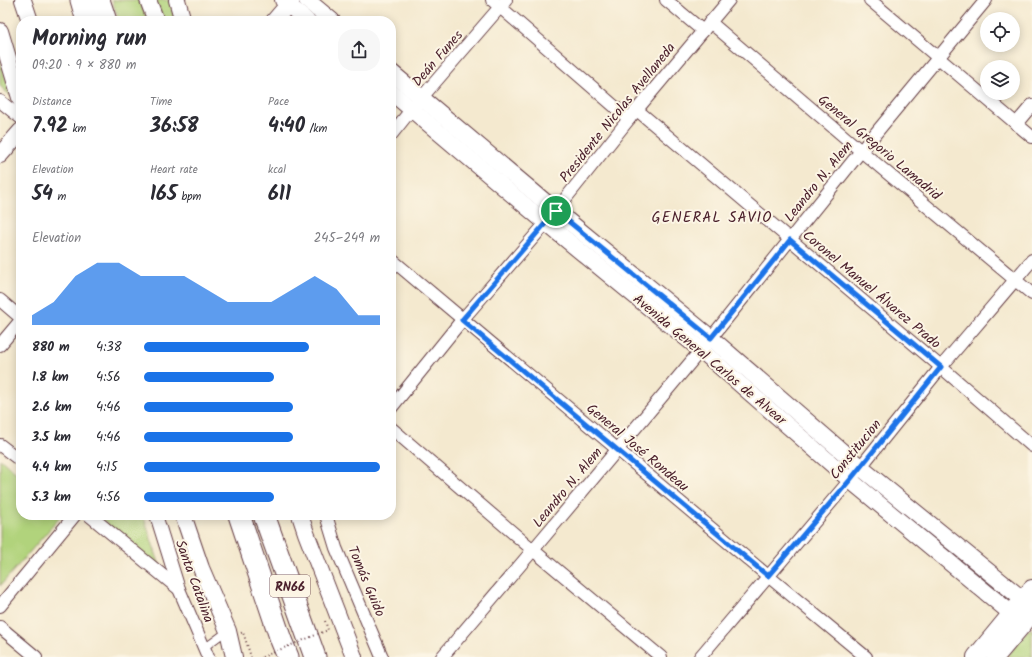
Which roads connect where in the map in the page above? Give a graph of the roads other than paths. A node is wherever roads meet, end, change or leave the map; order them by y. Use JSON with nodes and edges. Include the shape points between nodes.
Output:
{"nodes":[{"id":1,"x":23,"y":0,"type":"edge"},
{"id":2,"x":81,"y":0,"type":"edge"},
{"id":3,"x":99,"y":0,"type":"edge"},
{"id":4,"x":148,"y":0,"type":"edge"},
{"id":5,"x":177,"y":0,"type":"edge"},
{"id":6,"x":307,"y":0,"type":"edge"},
{"id":7,"x":666,"y":0,"type":"edge"},
{"id":8,"x":730,"y":0,"type":"edge"},
{"id":9,"x":870,"y":0,"type":"edge"},
{"id":10,"x":986,"y":0,"type":"edge"},
{"id":11,"x":285,"y":1,"type":"edge"},
{"id":12,"x":500,"y":2,"type":"edge"},
{"id":13,"x":28,"y":16,"type":"edge"},
{"id":14,"x":86,"y":16,"type":"edge"},
{"id":15,"x":104,"y":16,"type":"edge"},
{"id":16,"x":154,"y":16,"type":"edge"},
{"id":17,"x":182,"y":16,"type":"edge"},
{"id":18,"x":267,"y":16,"type":"edge"},
{"id":19,"x":277,"y":16,"type":"edge"},
{"id":20,"x":301,"y":16,"type":"edge"},
{"id":21,"x":326,"y":16,"type":"edge"},
{"id":22,"x":706,"y":27,"type":"junction"},
{"id":23,"x":0,"y":31,"type":"edge"},
{"id":24,"x":938,"y":57,"type":"junction"},
{"id":25,"x":396,"y":78,"type":"edge"},
{"id":26,"x":16,"y":84,"type":"edge"},
{"id":27,"x":396,"y":94,"type":"edge"},
{"id":28,"x":0,"y":101,"type":"edge"},
{"id":29,"x":417,"y":104,"type":"junction"},
{"id":30,"x":1032,"y":105,"type":"edge"},
{"id":31,"x":16,"y":114,"type":"edge"},
{"id":32,"x":633,"y":114,"type":"junction"},
{"id":33,"x":1016,"y":124,"type":"junction"},
{"id":34,"x":396,"y":129,"type":"edge"},
{"id":35,"x":16,"y":137,"type":"edge"},
{"id":36,"x":1032,"y":137,"type":"edge"},
{"id":37,"x":861,"y":151,"type":"junction"},
{"id":38,"x":0,"y":155,"type":"edge"},
{"id":39,"x":551,"y":217,"type":"junction"},
{"id":40,"x":790,"y":240,"type":"junction"},
{"id":41,"x":1032,"y":260,"type":"edge"},
{"id":42,"x":396,"y":263,"type":"edge"},
{"id":43,"x":1016,"y":280,"type":"junction"},
{"id":44,"x":1032,"y":294,"type":"edge"},
{"id":45,"x":0,"y":300,"type":"edge"},
{"id":46,"x":16,"y":314,"type":"edge"},
{"id":47,"x":462,"y":320,"type":"junction"},
{"id":48,"x":16,"y":325,"type":"edge"},
{"id":49,"x":706,"y":344,"type":"junction"},
{"id":50,"x":0,"y":345,"type":"edge"},
{"id":51,"x":941,"y":367,"type":"junction"},
{"id":52,"x":396,"y":402,"type":"edge"},
{"id":53,"x":396,"y":432,"type":"edge"},
{"id":54,"x":0,"y":445,"type":"edge"},
{"id":55,"x":1032,"y":446,"type":"edge"},
{"id":56,"x":618,"y":450,"type":"junction"},
{"id":57,"x":16,"y":457,"type":"edge"},
{"id":58,"x":860,"y":467,"type":"junction"},
{"id":59,"x":850,"y":480,"type":"junction"},
{"id":60,"x":71,"y":520,"type":"edge"},
{"id":61,"x":95,"y":520,"type":"edge"},
{"id":62,"x":158,"y":520,"type":"edge"},
{"id":63,"x":184,"y":520,"type":"edge"},
{"id":64,"x":241,"y":520,"type":"edge"},
{"id":65,"x":266,"y":520,"type":"edge"},
{"id":66,"x":302,"y":520,"type":"edge"},
{"id":67,"x":328,"y":520,"type":"edge"},
{"id":68,"x":534,"y":550,"type":"junction"},
{"id":69,"x":768,"y":576,"type":"junction"},
{"id":70,"x":179,"y":589,"type":"junction"},
{"id":71,"x":1030,"y":604,"type":"edge"},
{"id":72,"x":0,"y":606,"type":"edge"},
{"id":73,"x":1012,"y":614,"type":"junction"},
{"id":74,"x":0,"y":627,"type":"edge"},
{"id":75,"x":228,"y":631,"type":"junction"},
{"id":76,"x":206,"y":652,"type":"edge"},
{"id":77,"x":449,"y":654,"type":"edge"},
{"id":78,"x":36,"y":657,"type":"edge"},
{"id":79,"x":195,"y":657,"type":"edge"},
{"id":80,"x":234,"y":657,"type":"edge"},
{"id":81,"x":288,"y":657,"type":"edge"},
{"id":82,"x":315,"y":657,"type":"edge"},
{"id":83,"x":354,"y":657,"type":"edge"},
{"id":84,"x":382,"y":657,"type":"edge"},
{"id":85,"x":661,"y":657,"type":"edge"},
{"id":86,"x":700,"y":657,"type":"edge"},
{"id":87,"x":866,"y":657,"type":"edge"},
{"id":88,"x":976,"y":657,"type":"edge"},
{"id":89,"x":995,"y":657,"type":"edge"}],
"edges":[{"from":1,"to":13,"type":"street"},
{"from":2,"to":14,"type":"highway"},
{"from":3,"to":15,"type":"highway"},
{"from":4,"to":16,"type":"street"},
{"from":5,"to":17,"type":"street"},
{"from":6,"to":21,"type":"street"},
{"from":7,"to":22,"type":"street","name":"General Gregorio Lamadrid"},
{"from":8,"to":22,"type":"street","name":"Presidente Nicolas Avellaneda"},
{"from":9,"to":24,"type":"street"},
{"from":10,"to":24,"type":"street","name":"Leandro N. Alem"},
{"from":11,"to":18,"type":"street"},
{"from":11,"to":19,"type":"street"},
{"from":11,"to":20,"type":"street"},
{"from":12,"to":29,"type":"street","name":"Deán Funes"},
{"from":12,"to":32,"type":"street","name":"Coronel Manuel Álvarez Prado"},
{"from":22,"to":32,"type":"street","name":"Presidente Nicolas Avellaneda"},
{"from":22,"to":37,"type":"street","name":"General Gregorio Lamadrid"},
{"from":23,"to":26,"type":"street"},
{"from":24,"to":33,"type":"street"},
{"from":24,"to":37,"type":"street","name":"Leandro N. Alem"},
{"from":25,"to":29,"type":"street","name":"Avenida General Carlos de Alvear"},
{"from":27,"to":29,"type":"street","name":"Avenida General Carlos de Alvear"},
{"from":28,"to":31,"type":"street"},
{"from":29,"to":34,"type":"street","name":"Deán Funes"},
{"from":29,"to":39,"type":"street","name":"Avenida General Carlos de Alvear"},
{"from":30,"to":33,"type":"street"},
{"from":32,"to":39,"type":"street","name":"Presidente Nicolas Avellaneda"},
{"from":32,"to":40,"type":"street","name":"Coronel Manuel Álvarez Prado"},
{"from":33,"to":36,"type":"street"},
{"from":35,"to":38,"type":"street"},
{"from":37,"to":40,"type":"street","name":"Leandro N. Alem"},
{"from":37,"to":43,"type":"street","name":"General Gregorio Lamadrid"},
{"from":39,"to":47,"type":"street","name":"Presidente Nicolas Avellaneda"},
{"from":39,"to":49,"type":"street","name":"Avenida General Carlos de Alvear"},
{"from":40,"to":49,"type":"street","name":"Leandro N. Alem"},
{"from":40,"to":51,"type":"street","name":"Coronel Manuel Álvarez Prado"},
{"from":41,"to":43,"type":"street","name":"Constitucion"},
{"from":42,"to":47,"type":"street","name":"General José Rondeau"},
{"from":43,"to":44,"type":"street","name":"General Gregorio Lamadrid"},
{"from":43,"to":51,"type":"street","name":"Constitucion"},
{"from":45,"to":46,"type":"street"},
{"from":47,"to":52,"type":"street","name":"Presidente Nicolas Avellaneda"},
{"from":47,"to":56,"type":"street","name":"General José Rondeau"},
{"from":48,"to":50,"type":"street"},
{"from":49,"to":56,"type":"street","name":"Leandro N. Alem"},
{"from":49,"to":58,"type":"street","name":"Avenida General Carlos de Alvear"},
{"from":49,"to":59,"type":"street","name":"Avenida General Carlos de Alvear"},
{"from":51,"to":55,"type":"street","name":"Coronel Manuel Álvarez Prado"},
{"from":51,"to":58,"type":"street","name":"Constitucion"},
{"from":53,"to":68,"type":"street"},
{"from":54,"to":57,"type":"street"},
{"from":56,"to":68,"type":"street","name":"Leandro N. Alem"},
{"from":56,"to":69,"type":"street","name":"General José Rondeau"},
{"from":58,"to":59,"type":"street","name":"Constitucion"},
{"from":58,"to":71,"type":"street","name":"Avenida General Carlos de Alvear"},
{"from":59,"to":69,"type":"street","name":"Constitucion"},
{"from":59,"to":73,"type":"street","name":"Avenida General Carlos de Alvear"},
{"from":60,"to":72,"type":"street"},
{"from":61,"to":70,"type":"street"},
{"from":62,"to":70,"type":"street","name":"Santa Catalina"},
{"from":63,"to":75,"type":"street"},
{"from":64,"to":81,"type":"highway","number":"RN66"},
{"from":65,"to":82,"type":"highway","number":"RN66"},
{"from":66,"to":83,"type":"street"},
{"from":67,"to":84,"type":"street","name":"Tomás Guido","via":[[336,548]]},
{"from":68,"to":77,"type":"street","name":"Leandro N. Alem"},
{"from":68,"to":85,"type":"street"},
{"from":69,"to":86,"type":"street","name":"Constitucion"},
{"from":69,"to":87,"type":"street","name":"General José Rondeau"},
{"from":70,"to":76,"type":"street","name":"Santa Catalina"},
{"from":71,"to":73,"type":"main road"},
{"from":71,"to":89,"type":"main road"},
{"from":73,"to":88,"type":"main road"},
{"from":74,"to":78,"type":"street"},
{"from":75,"to":76,"type":"lane"},
{"from":75,"to":80,"type":"street"},
{"from":76,"to":79,"type":"street"}]}
